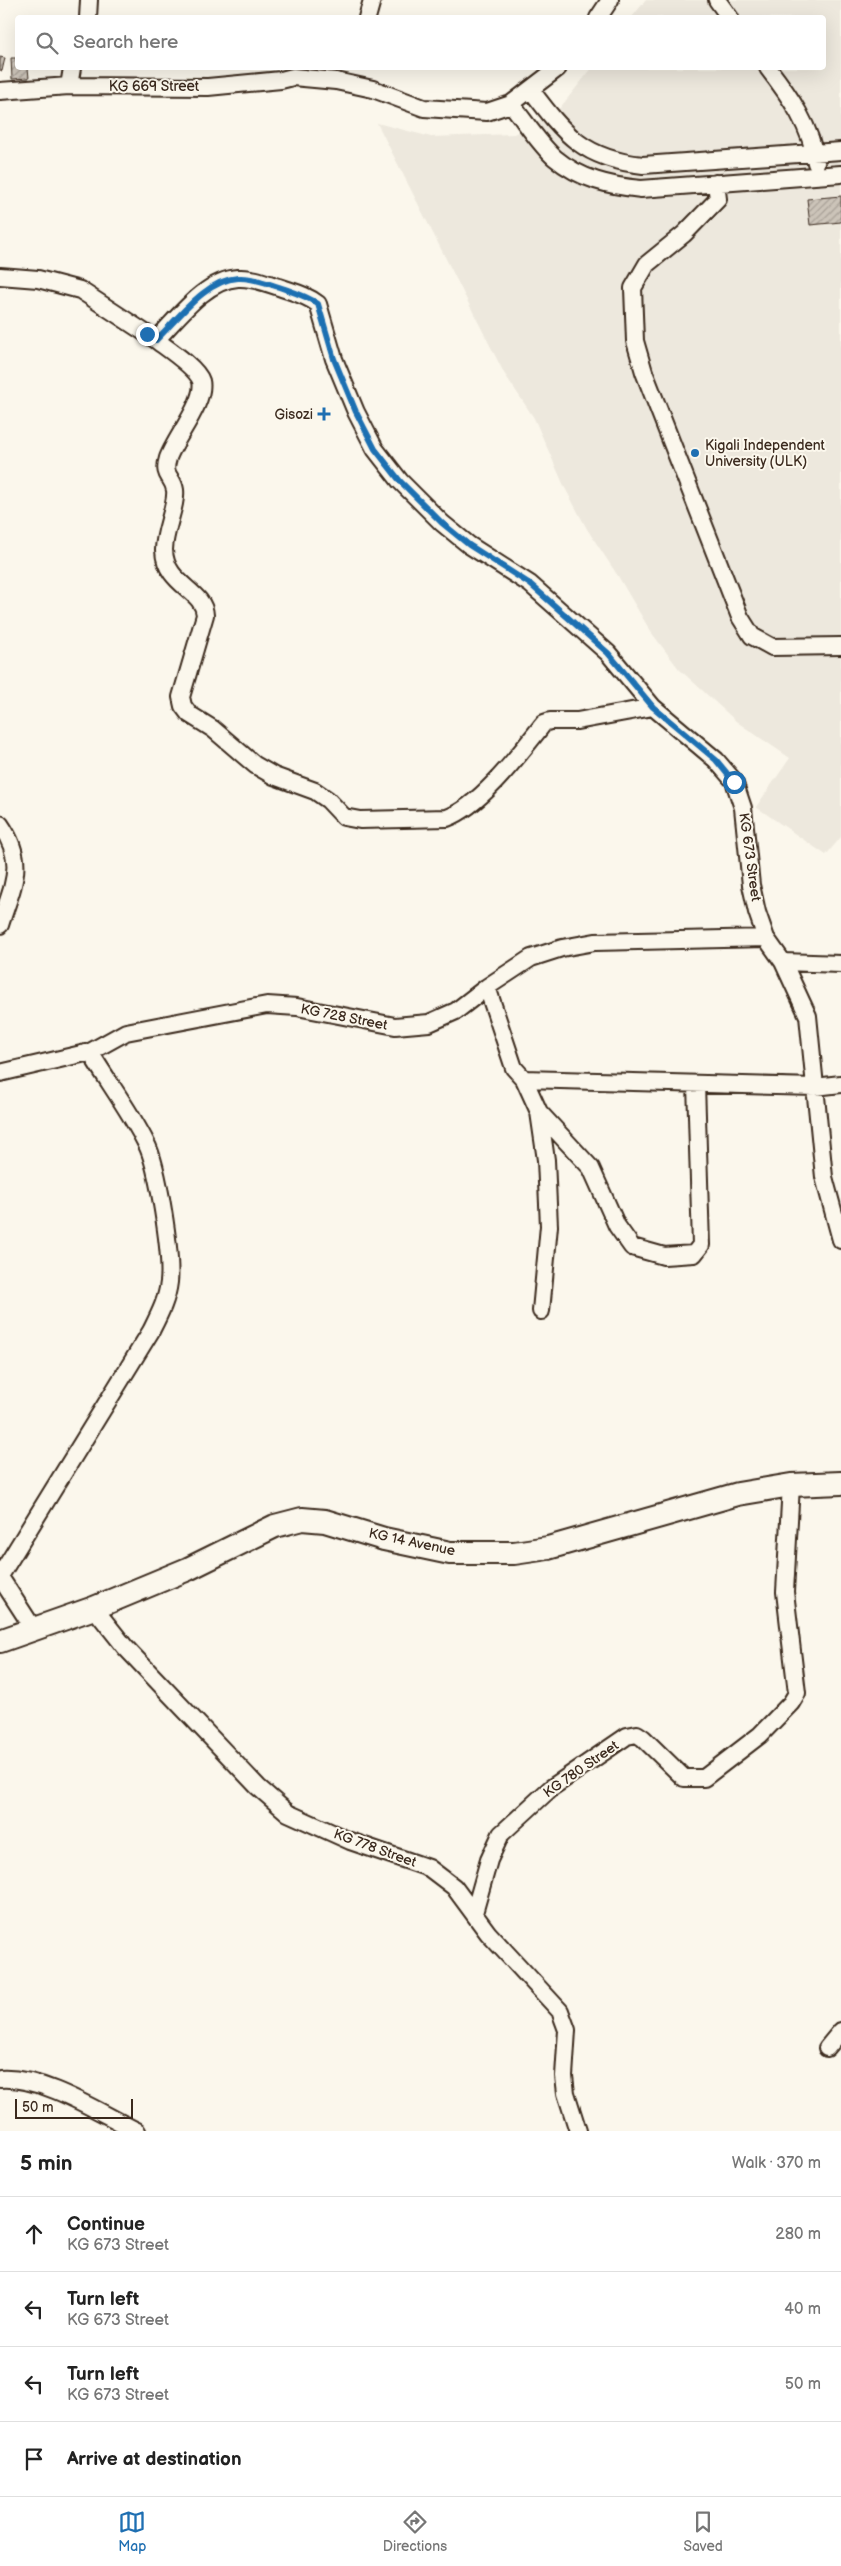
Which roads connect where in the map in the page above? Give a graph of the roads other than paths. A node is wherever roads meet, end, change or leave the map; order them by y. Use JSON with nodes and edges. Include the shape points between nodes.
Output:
{"nodes":[{"id":1,"x":89,"y":0,"type":"edge"},
{"id":2,"x":372,"y":0,"type":"edge"},
{"id":3,"x":610,"y":0,"type":"edge"},
{"id":4,"x":717,"y":0,"type":"edge"},
{"id":5,"x":88,"y":15,"type":"edge"},
{"id":6,"x":368,"y":15,"type":"edge"},
{"id":7,"x":600,"y":15,"type":"edge"},
{"id":8,"x":728,"y":15,"type":"edge"},
{"id":9,"x":72,"y":70,"type":"edge"},
{"id":10,"x":305,"y":70,"type":"edge"},
{"id":11,"x":556,"y":70,"type":"edge"},
{"id":12,"x":769,"y":70,"type":"edge"},
{"id":13,"x":293,"y":77,"type":"junction"},
{"id":14,"x":68,"y":86,"type":"junction"},
{"id":15,"x":531,"y":90,"type":"junction"},
{"id":16,"x":0,"y":91,"type":"edge"},
{"id":17,"x":511,"y":104,"type":"junction"},
{"id":18,"x":841,"y":151,"type":"edge"},
{"id":19,"x":815,"y":153,"type":"junction"},
{"id":20,"x":841,"y":174,"type":"edge"},
{"id":21,"x":817,"y":176,"type":"junction"},
{"id":22,"x":716,"y":183,"type":"junction"},
{"id":23,"x":0,"y":276,"type":"edge"},
{"id":24,"x":156,"y":340,"type":"junction"},
{"id":25,"x":841,"y":646,"type":"edge"},
{"id":26,"x":653,"y":707,"type":"junction"},
{"id":27,"x":0,"y":824,"type":"edge"},
{"id":28,"x":0,"y":925,"type":"edge"},
{"id":29,"x":766,"y":938,"type":"junction"},
{"id":30,"x":783,"y":962,"type":"junction"},
{"id":31,"x":841,"y":964,"type":"edge"},
{"id":32,"x":487,"y":987,"type":"junction"},
{"id":33,"x":90,"y":1052,"type":"junction"},
{"id":34,"x":0,"y":1073,"type":"edge"},
{"id":35,"x":524,"y":1079,"type":"junction"},
{"id":36,"x":696,"y":1084,"type":"junction"},
{"id":37,"x":841,"y":1084,"type":"edge"},
{"id":38,"x":815,"y":1088,"type":"junction"},
{"id":39,"x":539,"y":1112,"type":"junction"},
{"id":40,"x":841,"y":1240,"type":"edge"},
{"id":41,"x":541,"y":1311,"type":"dead end"},
{"id":42,"x":841,"y":1483,"type":"edge"},
{"id":43,"x":791,"y":1485,"type":"junction"},
{"id":44,"x":0,"y":1576,"type":"edge"},
{"id":45,"x":94,"y":1608,"type":"junction"},
{"id":46,"x":33,"y":1628,"type":"junction"},
{"id":47,"x":0,"y":1641,"type":"edge"},
{"id":48,"x":474,"y":1913,"type":"junction"},
{"id":49,"x":841,"y":2031,"type":"edge"},
{"id":50,"x":827,"y":2048,"type":"dead end"},
{"id":51,"x":0,"y":2079,"type":"edge"},
{"id":52,"x":138,"y":2131,"type":"edge"},
{"id":53,"x":578,"y":2131,"type":"edge"}],
"edges":[{"from":1,"to":5,"type":"street"},
{"from":2,"to":6,"type":"street"},
{"from":3,"to":7,"type":"street"},
{"from":4,"to":8,"type":"street"},
{"from":9,"to":14,"type":"street"},
{"from":10,"to":13,"type":"street"},
{"from":11,"to":15,"type":"street","name":"KG 669 Street"},
{"from":12,"to":19,"type":"street","via":[[803,121]]},
{"from":13,"to":14,"type":"street","name":"KG 669 Street","via":[[208,86]]},
{"from":13,"to":17,"type":"street","name":"KG 669 Street","via":[[373,88],[424,108],[487,112]]},
{"from":14,"to":16,"type":"street","name":"KG 669 Street"},
{"from":15,"to":17,"type":"street","name":"KG 669 Street"},
{"from":15,"to":19,"type":"street","via":[[572,138],[593,153],[617,162],[643,165]]},
{"from":17,"to":22,"type":"street","via":[[555,158],[610,186],[641,189]]},
{"from":18,"to":19,"type":"street"},
{"from":19,"to":21,"type":"street"},
{"from":20,"to":21,"type":"street"},
{"from":21,"to":22,"type":"street"},
{"from":22,"to":25,"type":"street","via":[[718,199],[684,234],[647,264],[633,288],[635,341],[644,372],[740,617],[752,636],[772,648]]},
{"from":23,"to":24,"type":"street","via":[[38,279],[80,290]]},
{"from":24,"to":26,"type":"street","name":"KG 673 Street","via":[[206,292],[224,281],[254,279],[310,298],[318,304],[334,359],[356,412],[375,449],[400,481],[442,523],[469,545],[530,584],[608,653]]},
{"from":24,"to":26,"type":"street","via":[[197,374],[201,386],[199,398],[166,468],[175,489],[165,535],[167,567],[200,601],[205,615],[181,697],[183,706],[255,765],[274,776],[315,791],[344,817],[360,820],[447,818],[468,807],[496,780],[544,723],[595,719]]},
{"from":26,"to":29,"type":"street","name":"KG 673 Street","via":[[716,760],[734,782],[743,808],[751,885]]},
{"from":27,"to":28,"type":"street","via":[[12,841],[17,864],[13,888]]},
{"from":29,"to":30,"type":"street","name":"KG 673 Street"},
{"from":29,"to":32,"type":"street","name":"KG 728 Street","via":[[595,942],[531,958]]},
{"from":30,"to":31,"type":"street"},
{"from":30,"to":38,"type":"street","name":"KG 673 Street","via":[[808,1016]]},
{"from":32,"to":33,"type":"street","name":"KG 728 Street","via":[[456,1011],[429,1023],[395,1026],[297,1007],[267,1005],[126,1032]]},
{"from":32,"to":35,"type":"street","via":[[514,1068]]},
{"from":33,"to":34,"type":"street","name":"KG 728 Street"},
{"from":33,"to":44,"type":"street","via":[[147,1144],[154,1164],[169,1246],[169,1281],[164,1307],[151,1331]]},
{"from":35,"to":36,"type":"street"},
{"from":35,"to":39,"type":"street"},
{"from":36,"to":38,"type":"street"},
{"from":36,"to":39,"type":"street","via":[[701,1245],[694,1254],[664,1256],[632,1247],[617,1226],[591,1168]]},
{"from":37,"to":38,"type":"street"},
{"from":38,"to":40,"type":"street","name":"KG 673 Street","via":[[824,1177]]},
{"from":39,"to":41,"type":"street","via":[[550,1226]]},
{"from":42,"to":43,"type":"main road","name":"KG 14 Avenue"},
{"from":43,"to":45,"type":"main road","name":"KG 14 Avenue","via":[[738,1494],[548,1548],[514,1553],[450,1553],[384,1539],[324,1520],[302,1518],[275,1526],[188,1569]]},
{"from":43,"to":48,"type":"street","name":"KG 780 Street","via":[[785,1592],[797,1693],[791,1703],[760,1735],[704,1778],[684,1778],[643,1738],[637,1734],[627,1736],[551,1788],[501,1834],[489,1860]]},
{"from":44,"to":46,"type":"street"},
{"from":45,"to":46,"type":"main road","name":"KG 14 Avenue"},
{"from":45,"to":48,"type":"street","name":"KG 778 Street","via":[[138,1661],[258,1787],[288,1813],[350,1841],[429,1868],[454,1887]]},
{"from":46,"to":47,"type":"main road","name":"KG 14 Avenue"},
{"from":48,"to":53,"type":"street","name":"KG 778 Street","via":[[514,1963],[560,2011],[567,2030],[566,2093]]},
{"from":49,"to":50,"type":"street"},
{"from":51,"to":52,"type":"street","via":[[10,2078],[47,2088]]}]}
